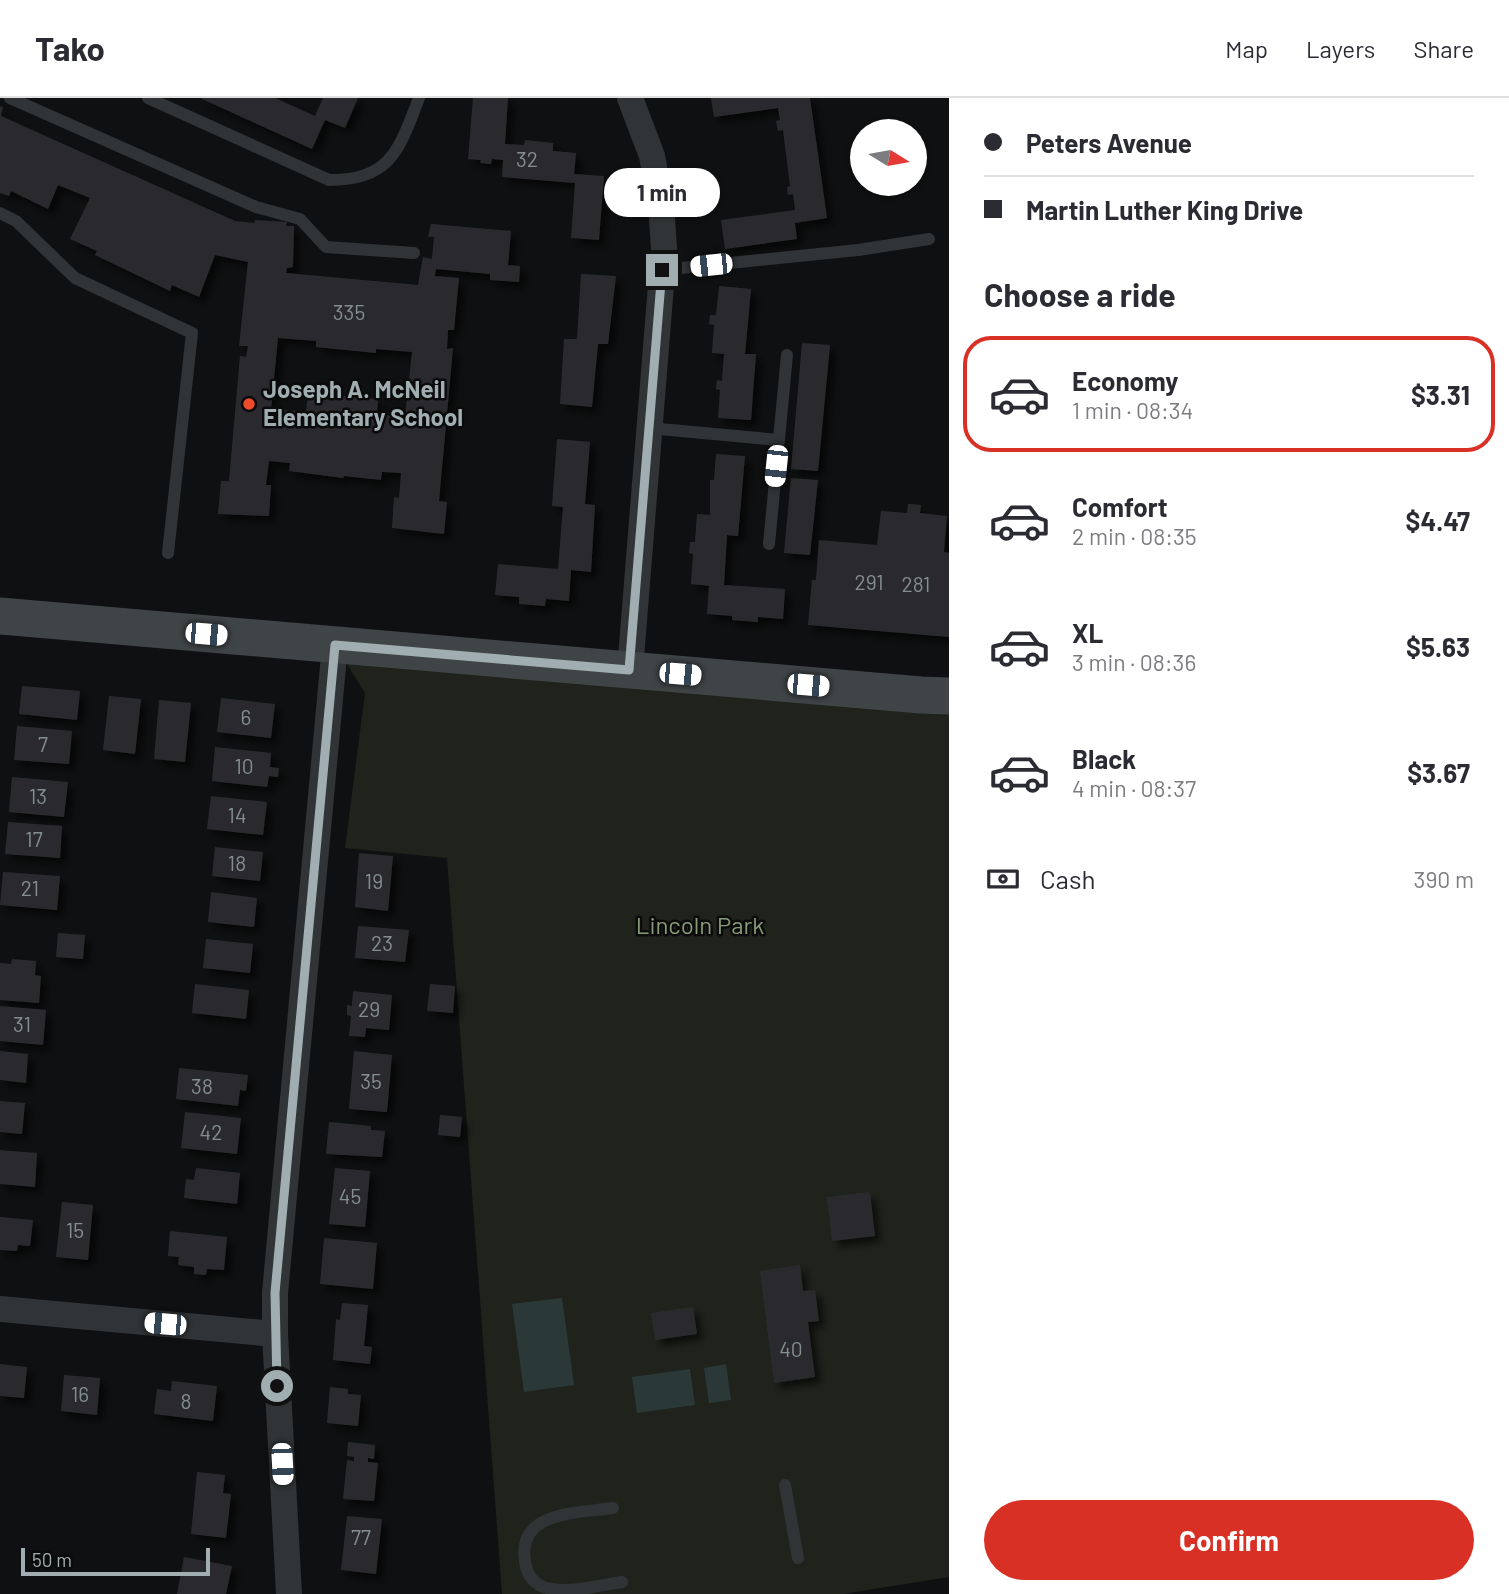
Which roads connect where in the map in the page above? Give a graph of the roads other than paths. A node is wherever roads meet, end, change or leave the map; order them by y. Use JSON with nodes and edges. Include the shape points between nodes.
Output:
{"nodes":[{"id":1,"x":10,"y":98,"type":"edge"},
{"id":2,"x":148,"y":98,"type":"edge"},
{"id":3,"x":419,"y":98,"type":"edge"},
{"id":4,"x":630,"y":98,"type":"edge"},
{"id":5,"x":0,"y":213,"type":"edge"},
{"id":6,"x":929,"y":240,"type":"dead end"},
{"id":7,"x":414,"y":253,"type":"dead end"},
{"id":8,"x":662,"y":270,"type":"junction"},
{"id":9,"x":787,"y":355,"type":"dead end"},
{"id":10,"x":649,"y":428,"type":"junction"},
{"id":11,"x":779,"y":440,"type":"junction"},
{"id":12,"x":769,"y":544,"type":"dead end"},
{"id":13,"x":169,"y":553,"type":"dead end"},
{"id":14,"x":0,"y":615,"type":"edge"},
{"id":15,"x":335,"y":645,"type":"junction"},
{"id":16,"x":629,"y":670,"type":"junction"},
{"id":17,"x":949,"y":696,"type":"edge"},
{"id":18,"x":0,"y":1309,"type":"edge"},
{"id":19,"x":275,"y":1334,"type":"junction"},
{"id":20,"x":785,"y":1485,"type":"dead end"},
{"id":21,"x":612,"y":1508,"type":"dead end"},
{"id":22,"x":799,"y":1558,"type":"dead end"},
{"id":23,"x":622,"y":1582,"type":"dead end"},
{"id":24,"x":289,"y":1594,"type":"edge"}],
"edges":[{"from":1,"to":7,"type":"lane","via":[[256,207],[300,219],[326,247]]},
{"from":2,"to":3,"type":"lane","via":[[328,180],[352,180],[376,171],[394,155]]},
{"from":4,"to":8,"type":"street","via":[[652,156],[661,204]]},
{"from":5,"to":13,"type":"lane","via":[[16,221],[75,278],[192,333]]},
{"from":6,"to":8,"type":"lane"},
{"from":8,"to":10,"type":"street"},
{"from":9,"to":11,"type":"lane"},
{"from":10,"to":11,"type":"lane"},
{"from":10,"to":16,"type":"street"},
{"from":11,"to":12,"type":"lane"},
{"from":14,"to":15,"type":"main road"},
{"from":15,"to":16,"type":"main road"},
{"from":15,"to":19,"type":"street","via":[[275,1293]]},
{"from":16,"to":17,"type":"main road"},
{"from":18,"to":19,"type":"street"},
{"from":19,"to":24,"type":"street"},
{"from":20,"to":22,"type":"lane"},
{"from":21,"to":23,"type":"lane","via":[[557,1516],[538,1524],[527,1536],[525,1566],[532,1580],[546,1588]]}]}
